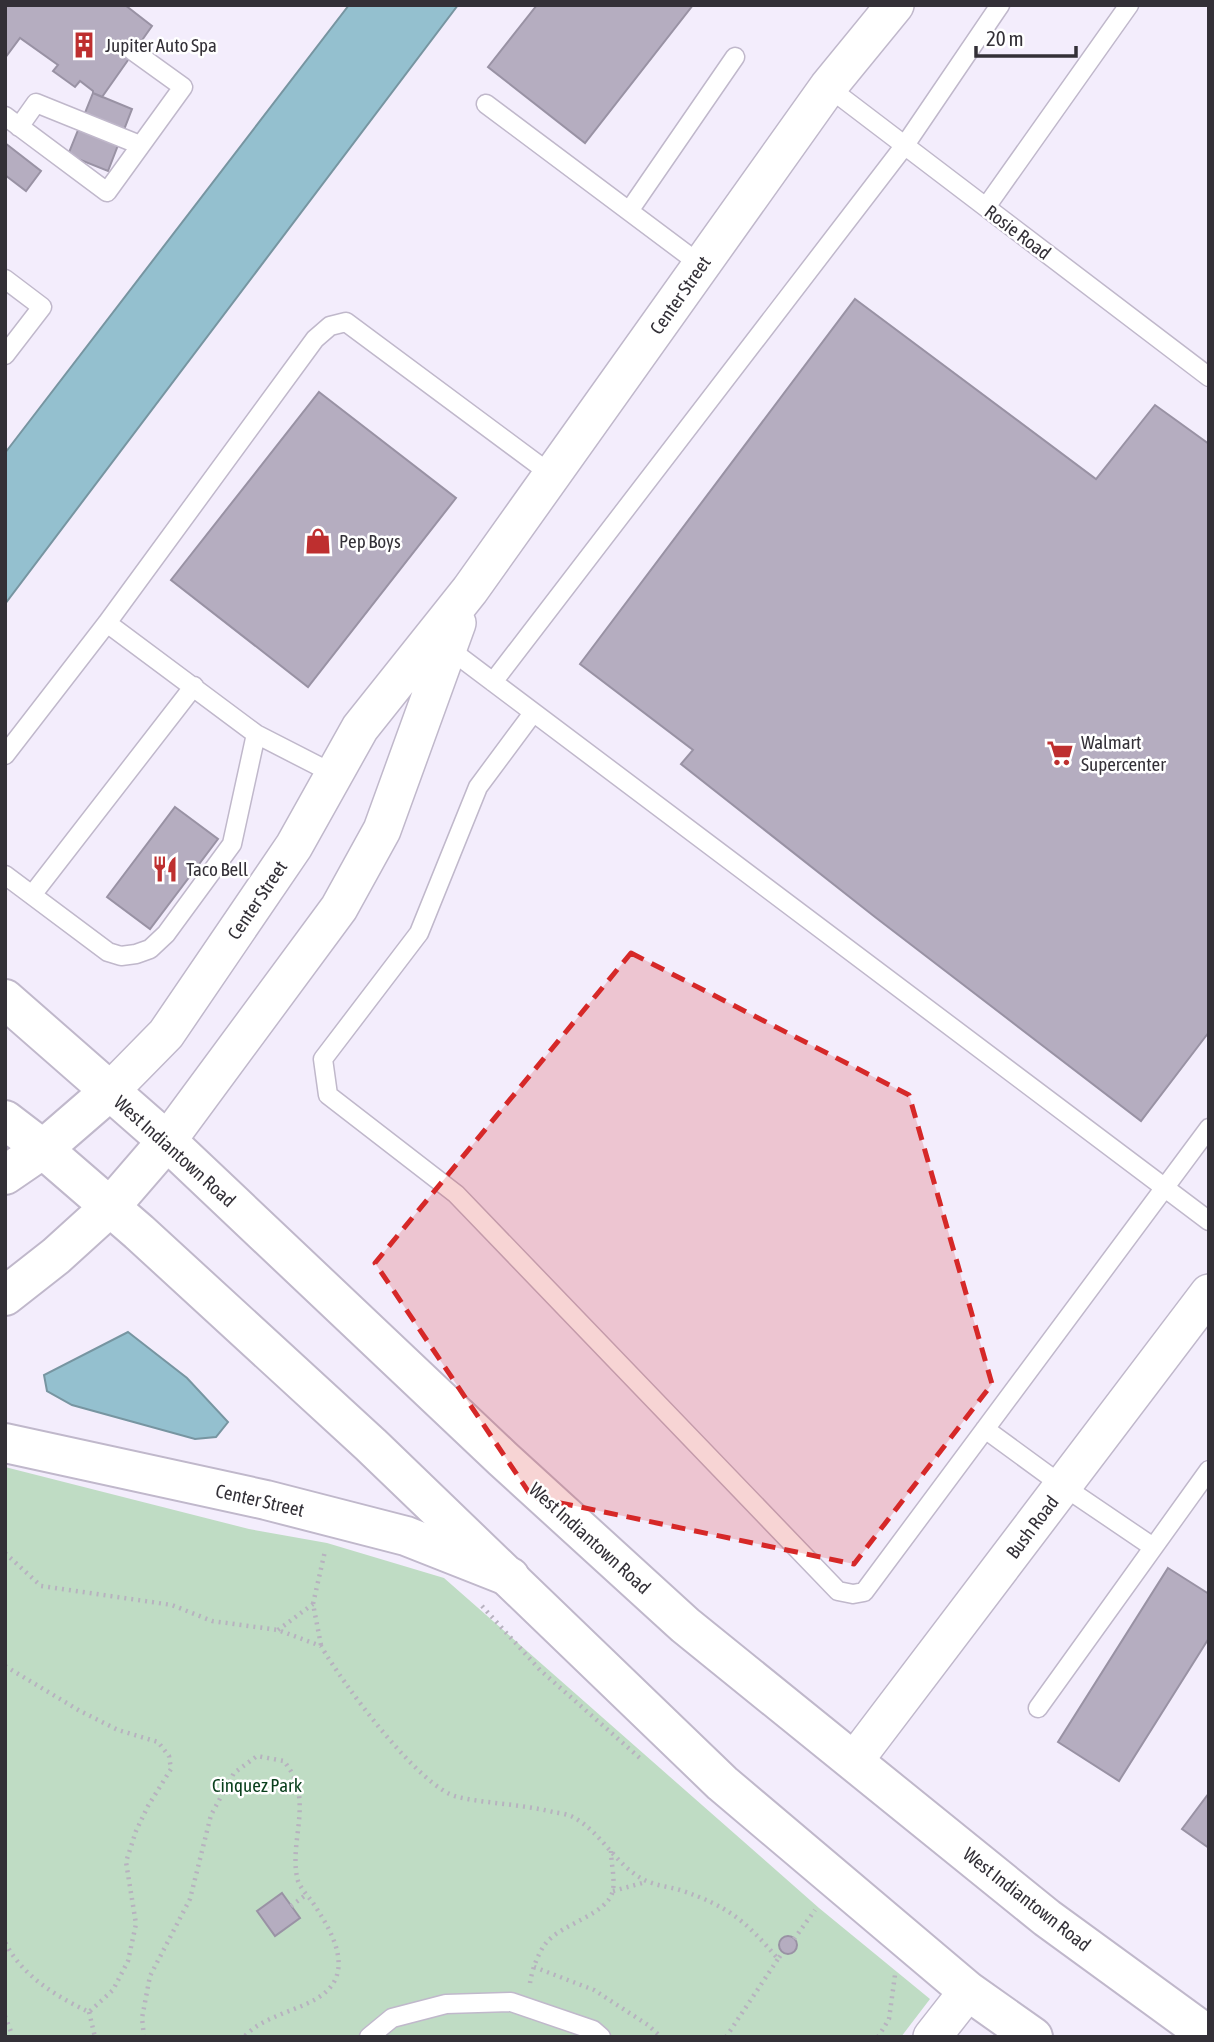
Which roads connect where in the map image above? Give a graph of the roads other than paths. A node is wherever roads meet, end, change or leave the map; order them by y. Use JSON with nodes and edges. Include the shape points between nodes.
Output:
{"nodes":[{"id":1,"x":1000,"y":5,"type":"edge"},
{"id":2,"x":1129,"y":5,"type":"edge"},
{"id":3,"x":884,"y":9,"type":"edge"},
{"id":4,"x":133,"y":51,"type":"dead end"},
{"id":5,"x":735,"y":57,"type":"dead end"},
{"id":6,"x":828,"y":87,"type":"junction"},
{"id":7,"x":486,"y":104,"type":"dead end"},
{"id":8,"x":12,"y":122,"type":"edge"},
{"id":9,"x":140,"y":145,"type":"junction"},
{"id":10,"x":905,"y":145,"type":"junction"},
{"id":11,"x":986,"y":207,"type":"junction"},
{"id":12,"x":629,"y":211,"type":"junction"},
{"id":13,"x":701,"y":265,"type":"junction"},
{"id":14,"x":5,"y":279,"type":"edge"},
{"id":15,"x":5,"y":355,"type":"edge"},
{"id":16,"x":1209,"y":377,"type":"edge"},
{"id":17,"x":551,"y":475,"type":"junction"},
{"id":18,"x":470,"y":590,"type":"junction"},
{"id":19,"x":107,"y":623,"type":"junction"},
{"id":20,"x":448,"y":648,"type":"junction"},
{"id":21,"x":493,"y":682,"type":"junction"},
{"id":22,"x":194,"y":686,"type":"junction"},
{"id":23,"x":534,"y":713,"type":"junction"},
{"id":24,"x":256,"y":734,"type":"junction"},
{"id":25,"x":5,"y":755,"type":"edge"},
{"id":26,"x":334,"y":774,"type":"junction"},
{"id":27,"x":5,"y":874,"type":"edge"},
{"id":28,"x":32,"y":895,"type":"junction"},
{"id":29,"x":5,"y":999,"type":"edge"},
{"id":30,"x":110,"y":1091,"type":"junction"},
{"id":31,"x":5,"y":1120,"type":"edge"},
{"id":32,"x":1209,"y":1128,"type":"edge"},
{"id":33,"x":167,"y":1141,"type":"junction"},
{"id":34,"x":43,"y":1149,"type":"junction"},
{"id":35,"x":5,"y":1175,"type":"edge"},
{"id":36,"x":1164,"y":1187,"type":"junction"},
{"id":37,"x":110,"y":1207,"type":"junction"},
{"id":38,"x":1209,"y":1221,"type":"edge"},
{"id":39,"x":1209,"y":1293,"type":"edge"},
{"id":40,"x":5,"y":1296,"type":"edge"},
{"id":41,"x":985,"y":1429,"type":"junction"},
{"id":42,"x":5,"y":1443,"type":"edge"},
{"id":43,"x":1209,"y":1470,"type":"edge"},
{"id":44,"x":1063,"y":1486,"type":"junction"},
{"id":45,"x":1153,"y":1548,"type":"junction"},
{"id":46,"x":510,"y":1577,"type":"junction"},
{"id":47,"x":1038,"y":1708,"type":"dead end"},
{"id":48,"x":854,"y":1761,"type":"junction"},
{"id":49,"x":968,"y":1991,"type":"junction"},
{"id":50,"x":1209,"y":2036,"type":"edge"},
{"id":51,"x":369,"y":2037,"type":"edge"},
{"id":52,"x":601,"y":2037,"type":"edge"},
{"id":53,"x":932,"y":2037,"type":"edge"},
{"id":54,"x":1033,"y":2037,"type":"edge"}],
"edges":[{"from":1,"to":10,"type":"lane"},
{"from":2,"to":11,"type":"lane"},
{"from":3,"to":6,"type":"street","name":"Center Street"},
{"from":4,"to":9,"type":"lane","via":[[183,87]]},
{"from":5,"to":12,"type":"lane"},
{"from":6,"to":10,"type":"lane","name":"Rosie Road"},
{"from":6,"to":13,"type":"street","name":"Center Street"},
{"from":7,"to":12,"type":"lane"},
{"from":8,"to":9,"type":"lane","via":[[36,103]]},
{"from":8,"to":9,"type":"lane","via":[[107,192]]},
{"from":10,"to":11,"type":"lane","name":"Rosie Road"},
{"from":10,"to":21,"type":"lane"},
{"from":11,"to":16,"type":"lane","name":"Rosie Road"},
{"from":12,"to":13,"type":"lane"},
{"from":13,"to":17,"type":"street","name":"Center Street"},
{"from":14,"to":15,"type":"lane","via":[[42,307]]},
{"from":17,"to":18,"type":"street","name":"Center Street"},
{"from":17,"to":19,"type":"lane","via":[[346,322],[330,326],[315,339]]},
{"from":18,"to":20,"type":"street","name":"Center Street"},
{"from":18,"to":26,"type":"street","name":"Center Street","via":[[360,728]]},
{"from":19,"to":22,"type":"lane"},
{"from":19,"to":25,"type":"lane"},
{"from":20,"to":21,"type":"lane"},
{"from":20,"to":33,"type":"street","name":"Center Street","via":[[382,830],[339,908]]},
{"from":21,"to":23,"type":"lane"},
{"from":22,"to":24,"type":"lane"},
{"from":22,"to":28,"type":"lane"},
{"from":23,"to":36,"type":"lane"},
{"from":23,"to":41,"type":"lane","via":[[478,787],[419,933],[323,1059],[328,1095],[456,1194],[838,1591],[864,1592]]},
{"from":24,"to":26,"type":"lane"},
{"from":24,"to":28,"type":"lane","via":[[232,844],[150,949],[121,956],[108,952]]},
{"from":26,"to":30,"type":"street","name":"Center Street","via":[[294,846],[166,1034]]},
{"from":27,"to":28,"type":"lane"},
{"from":29,"to":30,"type":"main road","name":"West Indiantown Road"},
{"from":30,"to":33,"type":"main road","name":"West Indiantown Road"},
{"from":30,"to":34,"type":"main road","name":"Center Street"},
{"from":31,"to":34,"type":"main road"},
{"from":32,"to":36,"type":"lane"},
{"from":33,"to":37,"type":"main road"},
{"from":33,"to":48,"type":"main road","name":"West Indiantown Road","via":[[493,1450],[675,1615]]},
{"from":34,"to":35,"type":"main road","name":"Center Street"},
{"from":34,"to":37,"type":"main road"},
{"from":36,"to":38,"type":"lane"},
{"from":36,"to":41,"type":"lane"},
{"from":37,"to":40,"type":"main road"},
{"from":37,"to":46,"type":"main road"},
{"from":39,"to":44,"type":"street","name":"Bush Road"},
{"from":41,"to":44,"type":"lane"},
{"from":42,"to":46,"type":"main road","name":"Center Street","via":[[406,1536]]},
{"from":43,"to":45,"type":"lane"},
{"from":44,"to":45,"type":"lane"},
{"from":44,"to":48,"type":"street","name":"Bush Road"},
{"from":45,"to":47,"type":"lane"},
{"from":46,"to":49,"type":"main road","via":[[722,1783]]},
{"from":48,"to":50,"type":"main road","name":"West Indiantown Road","via":[[1047,1918]]},
{"from":49,"to":53,"type":"street"},
{"from":49,"to":54,"type":"main road"},
{"from":51,"to":52,"type":"lane","via":[[392,2018],[446,2004],[511,2002],[593,2030]]}]}
